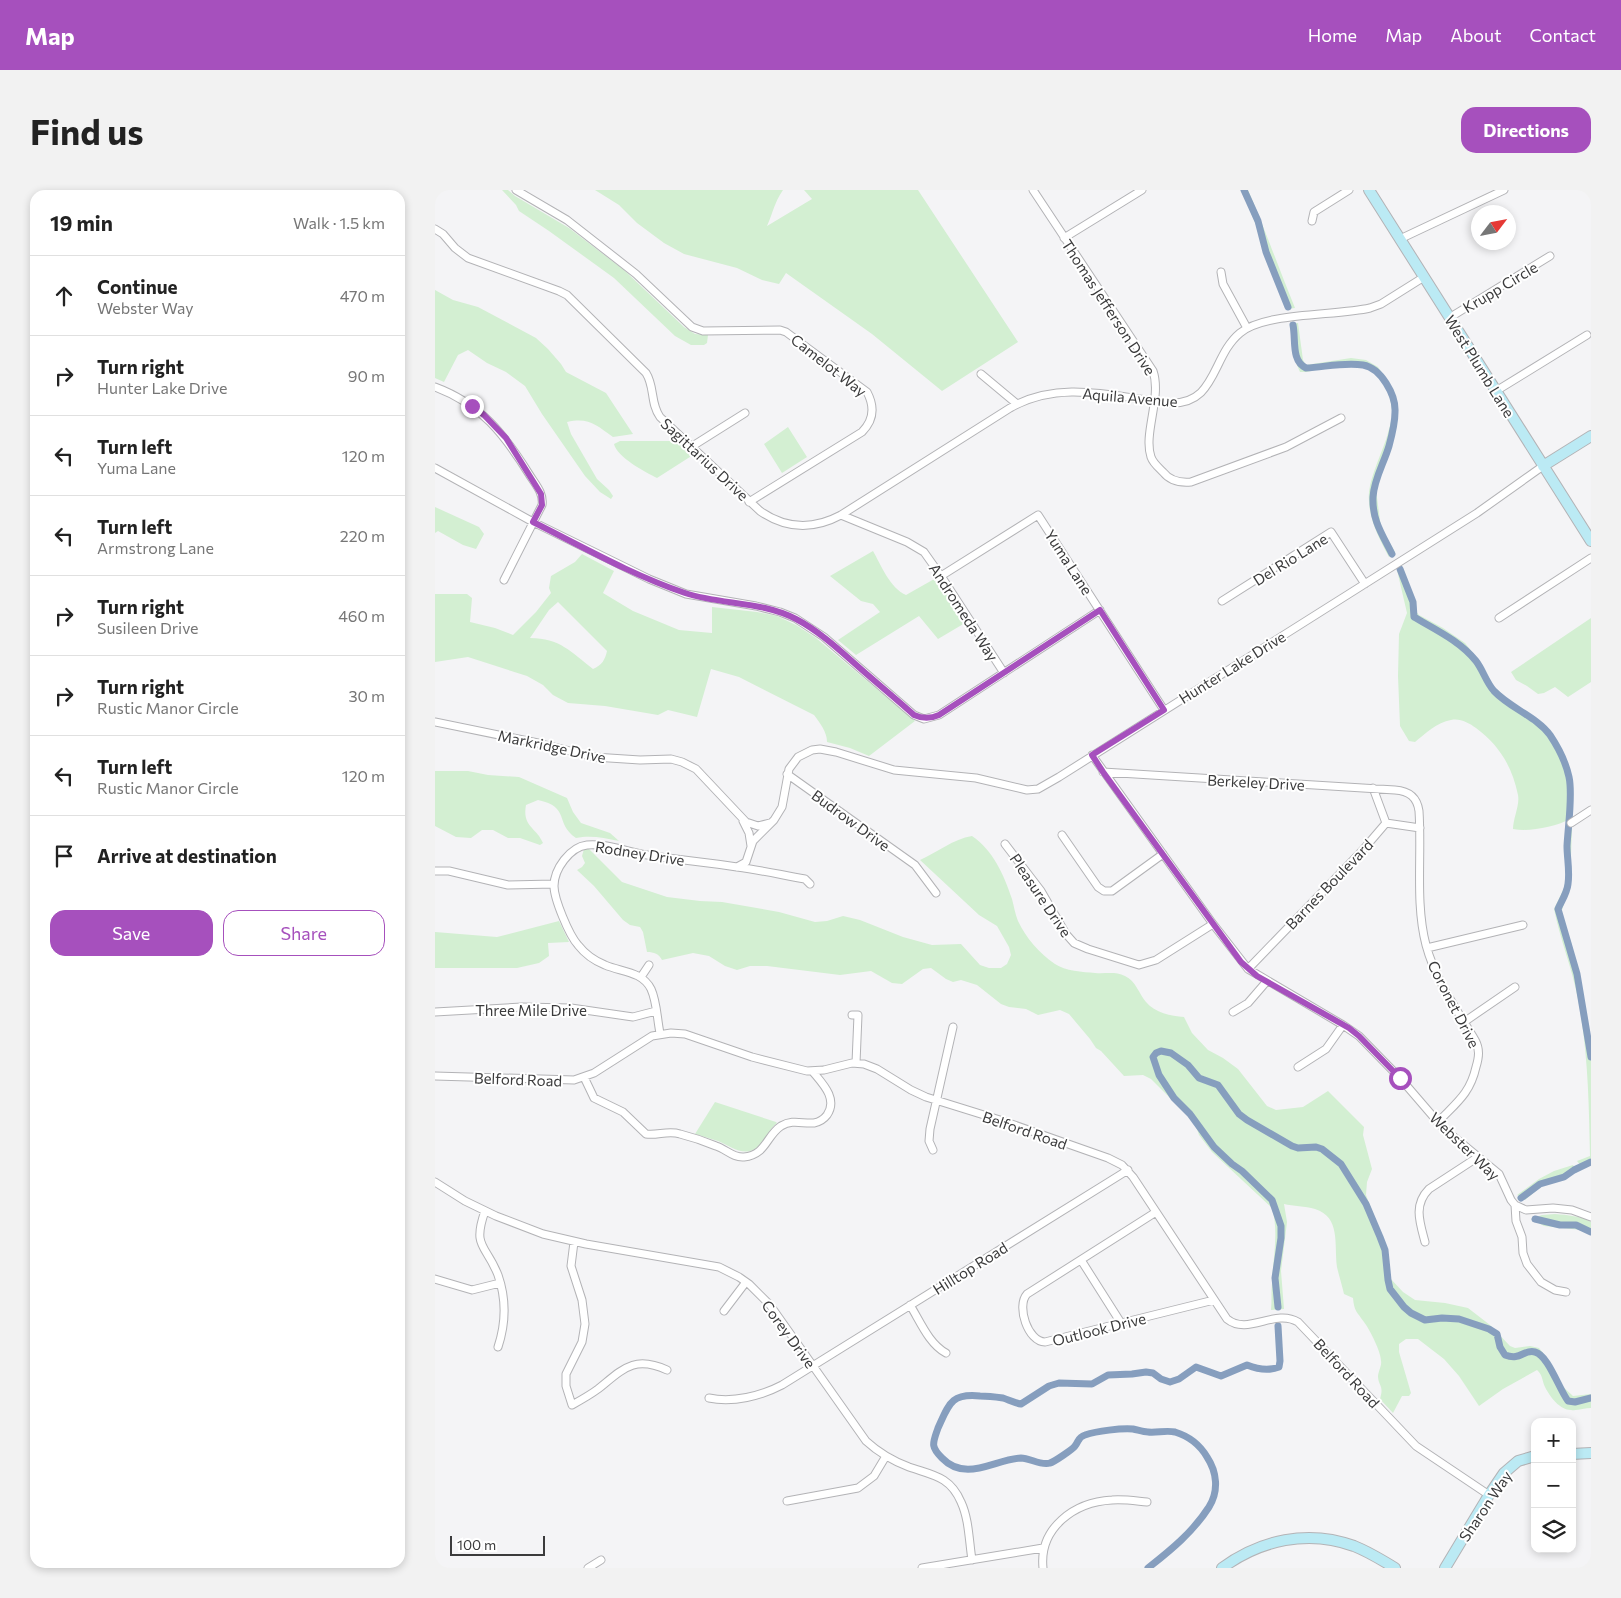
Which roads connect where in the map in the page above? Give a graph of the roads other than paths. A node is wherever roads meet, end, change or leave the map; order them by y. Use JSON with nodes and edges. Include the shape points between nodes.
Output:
{"nodes":[{"id":1,"x":516,"y":190,"type":"edge"},
{"id":2,"x":1033,"y":190,"type":"edge"},
{"id":3,"x":1142,"y":190,"type":"edge"},
{"id":4,"x":1349,"y":190,"type":"edge"},
{"id":5,"x":1369,"y":190,"type":"edge"},
{"id":6,"x":1505,"y":190,"type":"edge"},
{"id":7,"x":1312,"y":221,"type":"dead end"},
{"id":8,"x":435,"y":229,"type":"edge"},
{"id":9,"x":1064,"y":238,"type":"junction"},
{"id":10,"x":1400,"y":239,"type":"junction"},
{"id":11,"x":1551,"y":256,"type":"dead end"},
{"id":12,"x":1221,"y":272,"type":"dead end"},
{"id":13,"x":1424,"y":277,"type":"junction"},
{"id":14,"x":1449,"y":318,"type":"junction"},
{"id":15,"x":1247,"y":328,"type":"junction"},
{"id":16,"x":1587,"y":335,"type":"dead end"},
{"id":17,"x":981,"y":374,"type":"dead end"},
{"id":18,"x":435,"y":387,"type":"edge"},
{"id":19,"x":1496,"y":391,"type":"junction"},
{"id":20,"x":1154,"y":402,"type":"junction"},
{"id":21,"x":1017,"y":404,"type":"junction"},
{"id":22,"x":745,"y":413,"type":"dead end"},
{"id":23,"x":1341,"y":418,"type":"dead end"},
{"id":24,"x":1591,"y":436,"type":"edge"},
{"id":25,"x":691,"y":447,"type":"junction"},
{"id":26,"x":1543,"y":466,"type":"junction"},
{"id":27,"x":435,"y":468,"type":"edge"},
{"id":28,"x":749,"y":502,"type":"junction"},
{"id":29,"x":841,"y":515,"type":"junction"},
{"id":30,"x":533,"y":522,"type":"junction"},
{"id":31,"x":1591,"y":541,"type":"edge"},
{"id":32,"x":1591,"y":558,"type":"edge"},
{"id":33,"x":941,"y":576,"type":"junction"},
{"id":34,"x":504,"y":580,"type":"dead end"},
{"id":35,"x":1365,"y":584,"type":"junction"},
{"id":36,"x":1222,"y":601,"type":"dead end"},
{"id":37,"x":1100,"y":610,"type":"junction"},
{"id":38,"x":1499,"y":618,"type":"dead end"},
{"id":39,"x":1004,"y":673,"type":"junction"},
{"id":40,"x":1164,"y":710,"type":"junction"},
{"id":41,"x":435,"y":722,"type":"edge"},
{"id":42,"x":1092,"y":755,"type":"junction"},
{"id":43,"x":1103,"y":772,"type":"junction"},
{"id":44,"x":787,"y":774,"type":"junction"},
{"id":45,"x":1373,"y":788,"type":"junction"},
{"id":46,"x":1591,"y":810,"type":"edge"},
{"id":47,"x":738,"y":815,"type":"junction"},
{"id":48,"x":775,"y":820,"type":"junction"},
{"id":49,"x":1386,"y":823,"type":"junction"},
{"id":50,"x":1571,"y":823,"type":"dead end"},
{"id":51,"x":1420,"y":828,"type":"junction"},
{"id":52,"x":1062,"y":835,"type":"dead end"},
{"id":53,"x":1005,"y":844,"type":"dead end"},
{"id":54,"x":751,"y":847,"type":"junction"},
{"id":55,"x":1163,"y":854,"type":"junction"},
{"id":56,"x":737,"y":867,"type":"junction"},
{"id":57,"x":435,"y":871,"type":"edge"},
{"id":58,"x":553,"y":884,"type":"junction"},
{"id":59,"x":810,"y":884,"type":"dead end"},
{"id":60,"x":936,"y":893,"type":"dead end"},
{"id":61,"x":1213,"y":924,"type":"junction"},
{"id":62,"x":1523,"y":925,"type":"dead end"},
{"id":63,"x":1427,"y":948,"type":"junction"},
{"id":64,"x":649,"y":965,"type":"dead end"},
{"id":65,"x":1248,"y":969,"type":"junction"},
{"id":66,"x":641,"y":977,"type":"junction"},
{"id":67,"x":1267,"y":982,"type":"junction"},
{"id":68,"x":1515,"y":987,"type":"dead end"},
{"id":69,"x":656,"y":1011,"type":"junction"},
{"id":70,"x":435,"y":1012,"type":"edge"},
{"id":71,"x":1233,"y":1012,"type":"dead end"},
{"id":72,"x":852,"y":1015,"type":"dead end"},
{"id":73,"x":1464,"y":1022,"type":"junction"},
{"id":74,"x":1343,"y":1025,"type":"junction"},
{"id":75,"x":953,"y":1028,"type":"dead end"},
{"id":76,"x":660,"y":1033,"type":"junction"},
{"id":77,"x":856,"y":1063,"type":"junction"},
{"id":78,"x":1298,"y":1067,"type":"dead end"},
{"id":79,"x":813,"y":1072,"type":"junction"},
{"id":80,"x":435,"y":1076,"type":"edge"},
{"id":81,"x":584,"y":1077,"type":"junction"},
{"id":82,"x":937,"y":1100,"type":"junction"},
{"id":83,"x":1438,"y":1122,"type":"junction"},
{"id":84,"x":933,"y":1150,"type":"dead end"},
{"id":85,"x":1479,"y":1157,"type":"junction"},
{"id":86,"x":1128,"y":1170,"type":"junction"},
{"id":87,"x":435,"y":1182,"type":"edge"},
{"id":88,"x":1515,"y":1205,"type":"junction"},
{"id":89,"x":485,"y":1211,"type":"junction"},
{"id":90,"x":1156,"y":1212,"type":"junction"},
{"id":91,"x":1591,"y":1217,"type":"edge"},
{"id":92,"x":574,"y":1242,"type":"junction"},
{"id":93,"x":1425,"y":1242,"type":"dead end"},
{"id":94,"x":1081,"y":1260,"type":"junction"},
{"id":95,"x":435,"y":1279,"type":"edge"},
{"id":96,"x":500,"y":1282,"type":"junction"},
{"id":97,"x":746,"y":1282,"type":"junction"},
{"id":98,"x":1567,"y":1292,"type":"dead end"},
{"id":99,"x":1215,"y":1300,"type":"junction"},
{"id":100,"x":910,"y":1306,"type":"junction"},
{"id":101,"x":725,"y":1311,"type":"dead end"},
{"id":102,"x":1121,"y":1323,"type":"junction"},
{"id":103,"x":498,"y":1346,"type":"dead end"},
{"id":104,"x":946,"y":1353,"type":"dead end"},
{"id":105,"x":812,"y":1366,"type":"junction"},
{"id":106,"x":667,"y":1370,"type":"dead end"},
{"id":107,"x":709,"y":1398,"type":"dead end"},
{"id":108,"x":1591,"y":1453,"type":"edge"},
{"id":109,"x":1576,"y":1454,"type":"edge"},
{"id":110,"x":886,"y":1456,"type":"junction"},
{"id":111,"x":1531,"y":1457,"type":"edge"},
{"id":112,"x":1489,"y":1495,"type":"junction"},
{"id":113,"x":787,"y":1501,"type":"dead end"},
{"id":114,"x":1147,"y":1502,"type":"dead end"},
{"id":115,"x":1043,"y":1548,"type":"junction"},
{"id":116,"x":601,"y":1560,"type":"dead end"},
{"id":117,"x":972,"y":1560,"type":"junction"},
{"id":118,"x":588,"y":1568,"type":"edge"},
{"id":119,"x":922,"y":1568,"type":"edge"},
{"id":120,"x":1043,"y":1568,"type":"edge"},
{"id":121,"x":1221,"y":1568,"type":"edge"},
{"id":122,"x":1395,"y":1568,"type":"edge"},
{"id":123,"x":1445,"y":1568,"type":"edge"}],
"edges":[{"from":1,"to":28,"type":"street","name":"Camelot Way","via":[[567,220],[636,274],[692,327],[703,331],[787,332],[867,392],[872,403],[872,416],[862,432]]},
{"from":2,"to":9,"type":"street","name":"Thomas Jefferson Drive"},
{"from":3,"to":9,"type":"street"},
{"from":4,"to":7,"type":"street","via":[[1314,212]]},
{"from":5,"to":10,"type":"main road","name":"West Plumb Lane"},
{"from":6,"to":10,"type":"street"},
{"from":8,"to":25,"type":"street","name":"Sagittarius Drive","via":[[468,258],[567,295],[646,373],[652,385],[656,412]]},
{"from":9,"to":20,"type":"street","name":"Thomas Jefferson Drive","via":[[1153,371],[1156,384]]},
{"from":10,"to":13,"type":"main road","name":"West Plumb Lane"},
{"from":11,"to":14,"type":"street","name":"Krupp Circle"},
{"from":12,"to":15,"type":"street","via":[[1223,284]]},
{"from":13,"to":14,"type":"main road","name":"West Plumb Lane"},
{"from":13,"to":15,"type":"street","name":"Aquila Avenue","via":[[1370,308],[1265,321]]},
{"from":14,"to":19,"type":"main road","name":"West Plumb Lane"},
{"from":15,"to":20,"type":"street","name":"Aquila Avenue","via":[[1233,340],[1209,384],[1197,396],[1181,403]]},
{"from":16,"to":19,"type":"street"},
{"from":17,"to":21,"type":"street"},
{"from":18,"to":30,"type":"street","via":[[472,406],[506,438],[541,494],[542,505]]},
{"from":19,"to":26,"type":"main road","name":"West Plumb Lane"},
{"from":20,"to":21,"type":"street","name":"Aquila Avenue","via":[[1068,391],[1042,394]]},
{"from":20,"to":23,"type":"street","name":"Thomas Jefferson Drive","via":[[1149,444],[1152,458],[1165,475],[1184,483],[1267,455]]},
{"from":21,"to":29,"type":"street","name":"Sagittarius Drive"},
{"from":22,"to":25,"type":"street"},
{"from":24,"to":26,"type":"main road","name":"Hunter Lake Drive"},
{"from":25,"to":28,"type":"street","name":"Sagittarius Drive"},
{"from":26,"to":31,"type":"main road","name":"West Plumb Lane"},
{"from":26,"to":35,"type":"street","name":"Hunter Lake Drive","via":[[1477,513]]},
{"from":27,"to":30,"type":"street"},
{"from":28,"to":29,"type":"street","name":"Sagittarius Drive","via":[[773,519],[797,526],[819,524]]},
{"from":29,"to":33,"type":"street","name":"Andromeda Way","via":[[915,546],[930,559]]},
{"from":30,"to":34,"type":"street"},
{"from":30,"to":39,"type":"street","via":[[686,594],[756,606],[795,618],[824,637],[914,715],[923,718],[939,715]]},
{"from":32,"to":38,"type":"street"},
{"from":33,"to":37,"type":"street","name":"Yuma Lane","via":[[1038,515]]},
{"from":33,"to":39,"type":"street","name":"Andromeda Way"},
{"from":35,"to":36,"type":"street","name":"Del Rio Lane","via":[[1331,532]]},
{"from":35,"to":40,"type":"street","name":"Hunter Lake Drive"},
{"from":37,"to":39,"type":"street"},
{"from":37,"to":40,"type":"street","name":"Yuma Lane"},
{"from":40,"to":42,"type":"street","name":"Hunter Lake Drive"},
{"from":41,"to":47,"type":"street","name":"Markridge Drive","via":[[594,757],[681,762],[696,769]]},
{"from":42,"to":43,"type":"street","name":"Webster Way"},
{"from":42,"to":44,"type":"street","name":"Hunter Lake Drive","via":[[1051,782],[1038,789],[1027,790],[976,778],[895,770],[820,749],[798,757]]},
{"from":43,"to":45,"type":"street","name":"Berkeley Drive"},
{"from":43,"to":55,"type":"street","name":"Webster Way"},
{"from":44,"to":48,"type":"street","name":"Hunter Lake Drive","via":[[782,807]]},
{"from":44,"to":60,"type":"street","name":"Budrow Drive","via":[[915,865]]},
{"from":45,"to":49,"type":"street"},
{"from":45,"to":51,"type":"street","name":"Coronet Drive","via":[[1411,794],[1418,805]]},
{"from":46,"to":50,"type":"street"},
{"from":47,"to":48,"type":"street","name":"Markridge Drive","via":[[757,826]]},
{"from":47,"to":54,"type":"street","name":"Markridge Drive","via":[[747,826]]},
{"from":48,"to":54,"type":"street","name":"Hunter Lake Drive"},
{"from":49,"to":51,"type":"street"},
{"from":49,"to":65,"type":"street","name":"Barnes Boulevard"},
{"from":51,"to":63,"type":"street","name":"Coronet Drive","via":[[1421,915]]},
{"from":52,"to":55,"type":"street","via":[[1104,891],[1112,891]]},
{"from":53,"to":61,"type":"street","name":"Pleasure Drive","via":[[1041,891],[1065,934],[1074,943],[1088,949],[1139,965],[1149,963]]},
{"from":54,"to":56,"type":"street","name":"Hunter Lake Drive","via":[[746,862]]},
{"from":55,"to":61,"type":"street","name":"Webster Way"},
{"from":56,"to":58,"type":"street","name":"Rodney Drive","via":[[594,844],[574,850],[564,860]]},
{"from":56,"to":59,"type":"street","name":"Rodney Drive","via":[[805,879]]},
{"from":57,"to":58,"type":"street","via":[[449,871],[508,885]]},
{"from":58,"to":66,"type":"street","via":[[566,924],[578,945],[597,961]]},
{"from":61,"to":65,"type":"street","name":"Webster Way"},
{"from":62,"to":63,"type":"street"},
{"from":63,"to":73,"type":"street","name":"Coronet Drive","via":[[1438,976]]},
{"from":64,"to":66,"type":"street"},
{"from":65,"to":67,"type":"street","name":"Webster Way"},
{"from":66,"to":69,"type":"street","via":[[652,991]]},
{"from":67,"to":71,"type":"street","via":[[1248,1003]]},
{"from":67,"to":74,"type":"street","name":"Webster Way"},
{"from":68,"to":73,"type":"street"},
{"from":69,"to":70,"type":"street","name":"Three Mile Drive","via":[[633,1017],[581,1008]]},
{"from":69,"to":76,"type":"street"},
{"from":72,"to":77,"type":"street","via":[[858,1015]]},
{"from":73,"to":83,"type":"street","name":"Coronet Drive","via":[[1479,1051],[1474,1079],[1466,1093]]},
{"from":74,"to":78,"type":"street","via":[[1326,1049]]},
{"from":74,"to":83,"type":"street","name":"Webster Way","via":[[1359,1036]]},
{"from":75,"to":82,"type":"street"},
{"from":76,"to":79,"type":"street","name":"Belford Road","via":[[685,1034],[751,1057]]},
{"from":76,"to":81,"type":"street","name":"Belford Road"},
{"from":77,"to":79,"type":"street","name":"Belford Road"},
{"from":77,"to":82,"type":"street","name":"Belford Road","via":[[871,1066],[911,1090]]},
{"from":79,"to":81,"type":"street","via":[[831,1098],[827,1115],[813,1123],[787,1123],[777,1130],[765,1148],[744,1157],[675,1132],[645,1134],[627,1115],[594,1098]]},
{"from":80,"to":81,"type":"street","name":"Belford Road","via":[[566,1081]]},
{"from":82,"to":84,"type":"street","via":[[929,1136]]},
{"from":82,"to":86,"type":"street","name":"Belford Road","via":[[1108,1158]]},
{"from":83,"to":85,"type":"street","name":"Webster Way"},
{"from":85,"to":88,"type":"street","name":"Webster Way","via":[[1499,1174]]},
{"from":85,"to":93,"type":"street","via":[[1429,1189],[1420,1200],[1418,1213]]},
{"from":86,"to":90,"type":"street","name":"Belford Road"},
{"from":86,"to":100,"type":"street","name":"Hilltop Road"},
{"from":87,"to":89,"type":"street","name":"Corey Drive"},
{"from":88,"to":91,"type":"street","via":[[1526,1210],[1572,1210]]},
{"from":88,"to":98,"type":"street","via":[[1515,1221],[1527,1264],[1541,1282]]},
{"from":89,"to":92,"type":"street","name":"Corey Drive","via":[[528,1229]]},
{"from":89,"to":96,"type":"street","via":[[479,1237]]},
{"from":90,"to":94,"type":"street","name":"Outlook Drive"},
{"from":90,"to":99,"type":"street","name":"Belford Road"},
{"from":92,"to":97,"type":"street","name":"Corey Drive","via":[[711,1265]]},
{"from":92,"to":106,"type":"street","via":[[571,1266],[582,1300],[585,1324],[582,1342],[566,1374],[572,1405],[629,1366],[648,1364]]},
{"from":94,"to":102,"type":"street"},
{"from":94,"to":102,"type":"street","name":"Outlook Drive","via":[[1024,1297],[1022,1308],[1031,1336],[1045,1342]]},
{"from":95,"to":96,"type":"street","via":[[472,1290]]},
{"from":96,"to":103,"type":"street","via":[[504,1312]]},
{"from":97,"to":101,"type":"street"},
{"from":97,"to":105,"type":"street","name":"Corey Drive","via":[[770,1305]]},
{"from":99,"to":102,"type":"street","name":"Outlook Drive"},
{"from":99,"to":112,"type":"street","name":"Belford Road","via":[[1227,1319],[1239,1324],[1281,1317],[1298,1322],[1416,1446]]},
{"from":100,"to":104,"type":"street","via":[[931,1340]]},
{"from":100,"to":105,"type":"street","name":"Hilltop Road"},
{"from":105,"to":107,"type":"street","name":"Hilltop Road","via":[[766,1392],[736,1399]]},
{"from":105,"to":110,"type":"street","name":"Corey Drive","via":[[860,1434]]},
{"from":108,"to":109,"type":"main road"},
{"from":110,"to":113,"type":"street","via":[[874,1476],[858,1488]]},
{"from":110,"to":117,"type":"street","name":"Corey Drive","via":[[908,1467],[939,1476],[954,1490],[963,1507]]},
{"from":111,"to":112,"type":"main road","name":"Sharon Way","via":[[1510,1466]]},
{"from":112,"to":123,"type":"main road","name":"Sharon Way"},
{"from":114,"to":115,"type":"street","via":[[1106,1500],[1078,1509],[1055,1525]]},
{"from":115,"to":117,"type":"street"},
{"from":115,"to":120,"type":"street"},
{"from":116,"to":118,"type":"street"},
{"from":117,"to":119,"type":"street"},
{"from":121,"to":122,"type":"main road","via":[[1262,1546],[1299,1538],[1342,1542]]}]}
